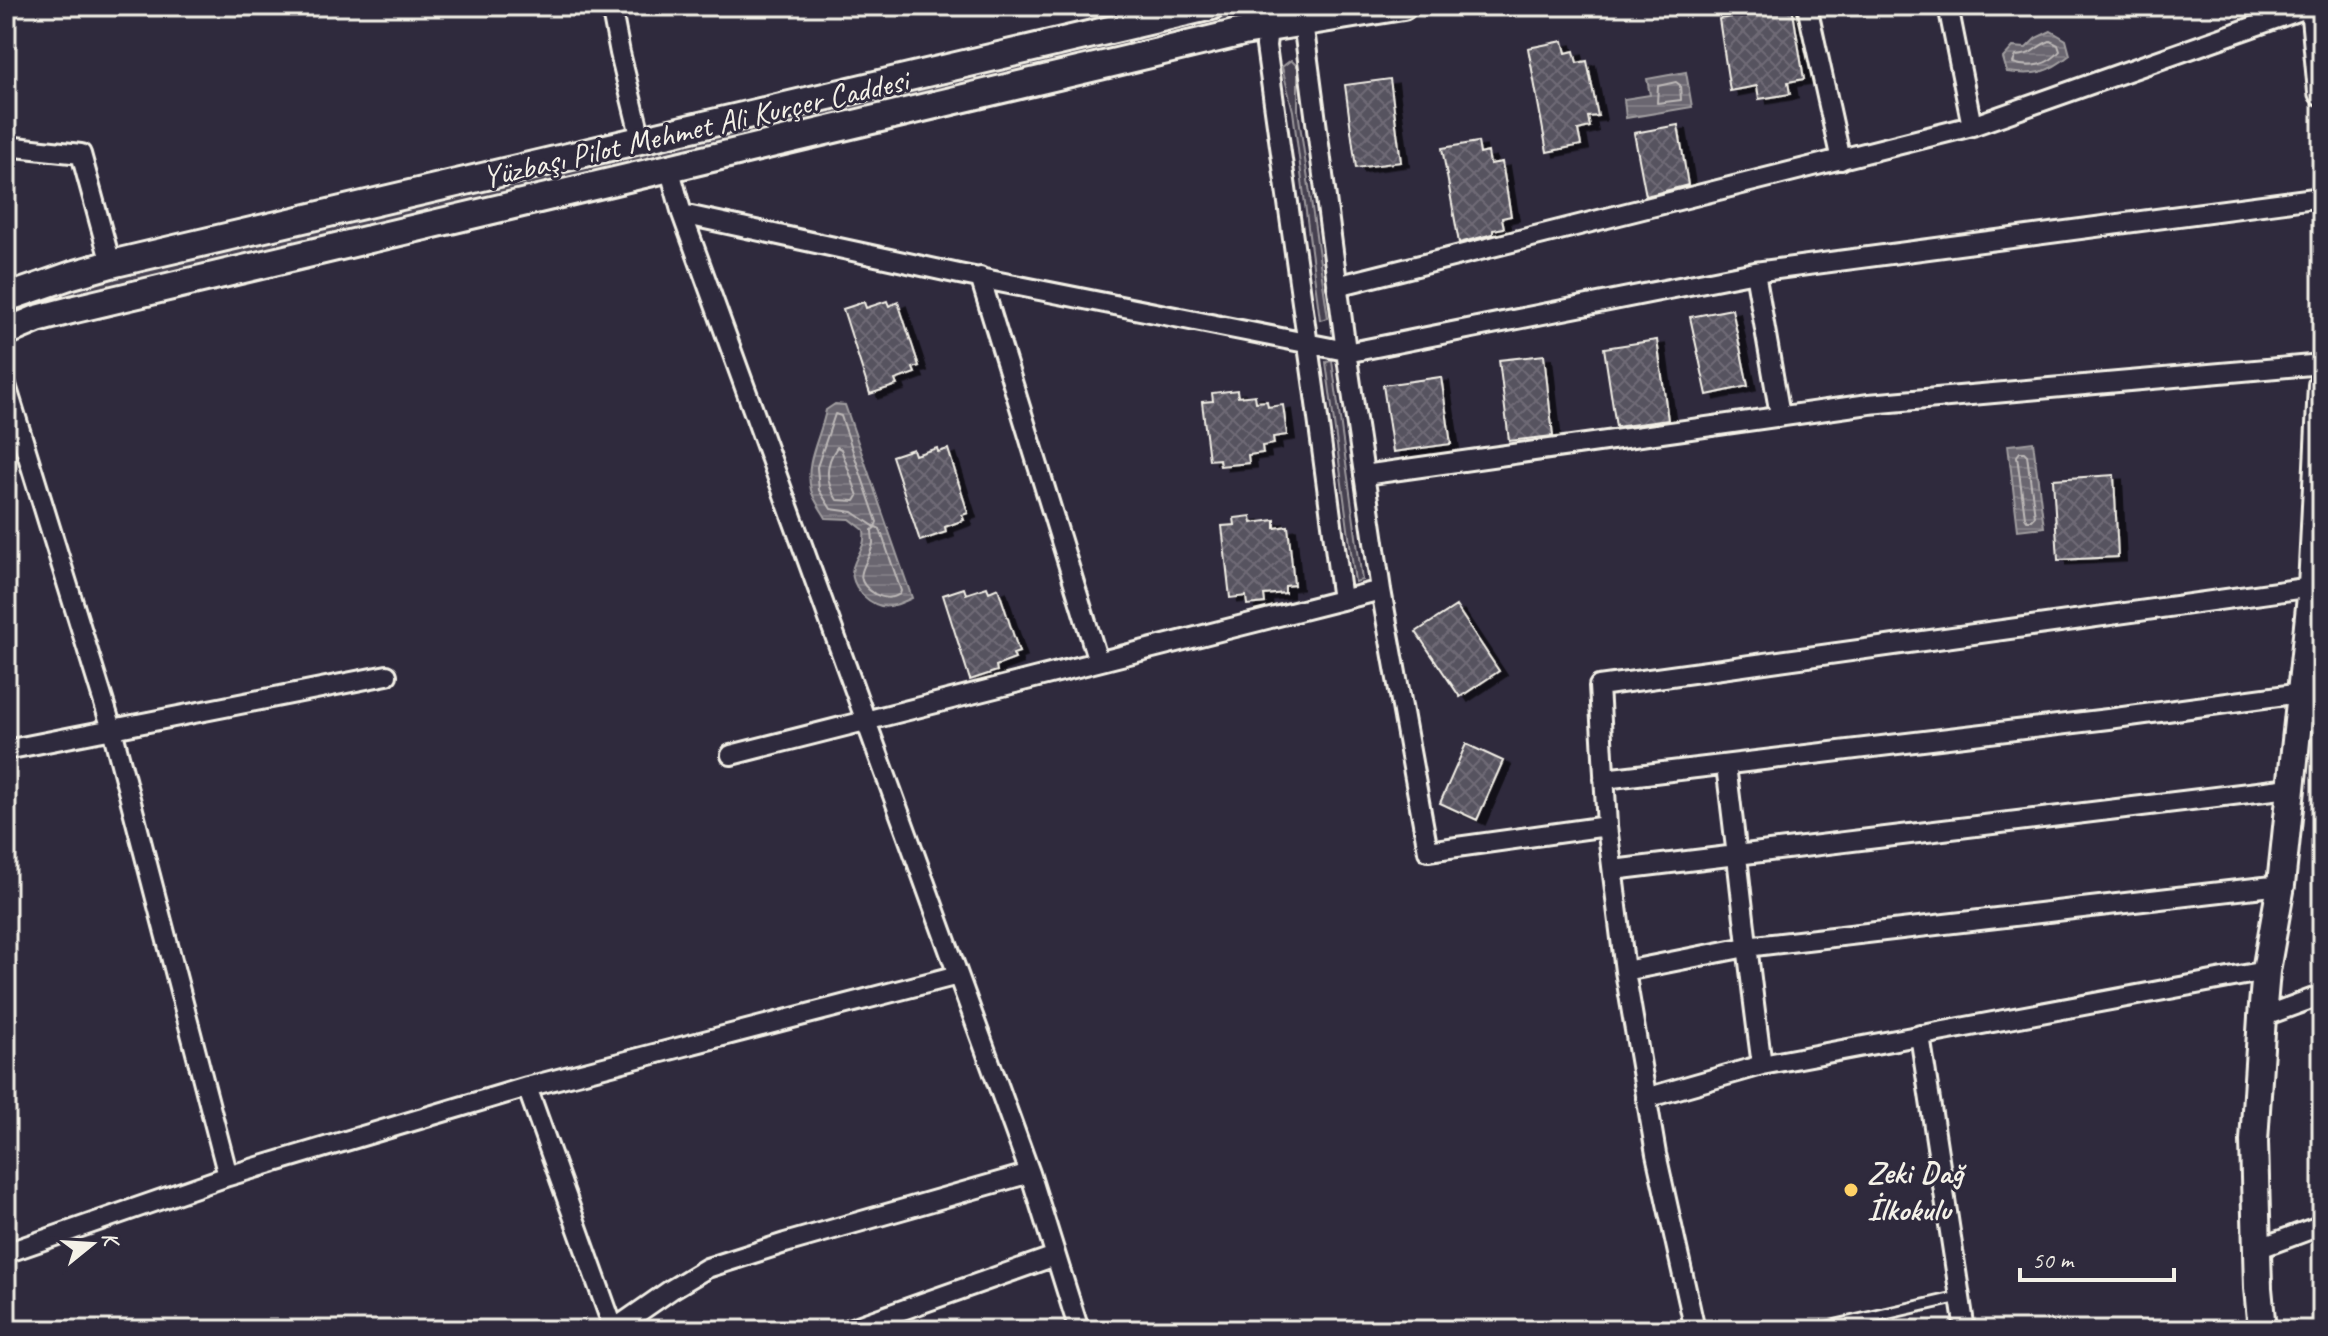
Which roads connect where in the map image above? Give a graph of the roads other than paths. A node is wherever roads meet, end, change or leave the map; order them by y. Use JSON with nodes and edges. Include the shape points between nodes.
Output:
{"nodes":[{"id":1,"x":611,"y":6,"type":"edge"},
{"id":2,"x":1212,"y":6,"type":"edge"},
{"id":3,"x":1403,"y":6,"type":"edge"},
{"id":4,"x":1807,"y":6,"type":"edge"},
{"id":5,"x":1948,"y":6,"type":"edge"},
{"id":6,"x":2313,"y":6,"type":"edge"},
{"id":7,"x":1303,"y":14,"type":"edge"},
{"id":8,"x":1268,"y":17,"type":"edge"},
{"id":9,"x":2319,"y":38,"type":"edge"},
{"id":10,"x":2322,"y":92,"type":"edge"},
{"id":11,"x":1972,"y":126,"type":"junction"},
{"id":12,"x":641,"y":139,"type":"junction"},
{"id":13,"x":6,"y":146,"type":"edge"},
{"id":14,"x":1841,"y":160,"type":"junction"},
{"id":15,"x":669,"y":167,"type":"junction"},
{"id":16,"x":2322,"y":197,"type":"edge"},
{"id":17,"x":682,"y":214,"type":"junction"},
{"id":18,"x":111,"y":264,"type":"junction"},
{"id":19,"x":1755,"y":272,"type":"junction"},
{"id":20,"x":980,"y":277,"type":"junction"},
{"id":21,"x":1337,"y":286,"type":"junction"},
{"id":22,"x":6,"y":298,"type":"edge"},
{"id":23,"x":6,"y":332,"type":"edge"},
{"id":24,"x":1308,"y":343,"type":"junction"},
{"id":25,"x":1346,"y":351,"type":"junction"},
{"id":26,"x":2322,"y":364,"type":"edge"},
{"id":27,"x":6,"y":385,"type":"edge"},
{"id":28,"x":2322,"y":385,"type":"edge"},
{"id":29,"x":1780,"y":415,"type":"junction"},
{"id":30,"x":1364,"y":475,"type":"junction"},
{"id":31,"x":2312,"y":587,"type":"junction"},
{"id":32,"x":1381,"y":590,"type":"junction"},
{"id":33,"x":1342,"y":600,"type":"junction"},
{"id":34,"x":1098,"y":661,"type":"junction"},
{"id":35,"x":387,"y":675,"type":"dead end"},
{"id":36,"x":2301,"y":693,"type":"junction"},
{"id":37,"x":865,"y":722,"type":"junction"},
{"id":38,"x":112,"y":729,"type":"junction"},
{"id":39,"x":6,"y":750,"type":"edge"},
{"id":40,"x":731,"y":755,"type":"dead end"},
{"id":41,"x":1726,"y":766,"type":"junction"},
{"id":42,"x":1604,"y":779,"type":"junction"},
{"id":43,"x":2290,"y":788,"type":"junction"},
{"id":44,"x":1607,"y":826,"type":"junction"},
{"id":45,"x":1738,"y":854,"type":"junction"},
{"id":46,"x":1613,"y":870,"type":"junction"},
{"id":47,"x":2281,"y":885,"type":"junction"},
{"id":48,"x":1746,"y":947,"type":"junction"},
{"id":49,"x":1625,"y":971,"type":"junction"},
{"id":50,"x":2266,"y":971,"type":"junction"},
{"id":51,"x":958,"y":975,"type":"junction"},
{"id":52,"x":2322,"y":995,"type":"edge"},
{"id":53,"x":2262,"y":1017,"type":"junction"},
{"id":54,"x":1920,"y":1035,"type":"junction"},
{"id":55,"x":1762,"y":1065,"type":"junction"},
{"id":56,"x":527,"y":1087,"type":"junction"},
{"id":57,"x":1646,"y":1098,"type":"junction"},
{"id":58,"x":1030,"y":1173,"type":"junction"},
{"id":59,"x":228,"y":1176,"type":"junction"},
{"id":60,"x":2322,"y":1225,"type":"edge"},
{"id":61,"x":2257,"y":1249,"type":"junction"},
{"id":62,"x":6,"y":1253,"type":"edge"},
{"id":63,"x":1055,"y":1256,"type":"junction"},
{"id":64,"x":1959,"y":1297,"type":"junction"},
{"id":65,"x":878,"y":1324,"type":"edge"},
{"id":66,"x":613,"y":1330,"type":"edge"},
{"id":67,"x":846,"y":1330,"type":"edge"},
{"id":68,"x":1079,"y":1330,"type":"edge"},
{"id":69,"x":1695,"y":1330,"type":"edge"},
{"id":70,"x":1815,"y":1330,"type":"edge"},
{"id":71,"x":1965,"y":1330,"type":"edge"},
{"id":72,"x":2262,"y":1330,"type":"edge"}],
"edges":[{"from":1,"to":12,"type":"street"},
{"from":2,"to":12,"type":"main road","name":"Yüzbaşı Pilot Mehmet Ali Kurçer Caddesi"},
{"from":3,"to":7,"type":"main road","name":"Yüzbaşı Pilot Mehmet Ali Kurçer Caddesi"},
{"from":4,"to":14,"type":"street"},
{"from":5,"to":11,"type":"street"},
{"from":6,"to":9,"type":"main road"},
{"from":6,"to":11,"type":"street"},
{"from":7,"to":8,"type":"main road","name":"Yüzbaşı Pilot Mehmet Ali Kurçer Caddesi"},
{"from":7,"to":21,"type":"street"},
{"from":8,"to":15,"type":"main road","name":"Yüzbaşı Pilot Mehmet Ali Kurçer Caddesi"},
{"from":8,"to":24,"type":"street","via":[[1266,46]]},
{"from":9,"to":10,"type":"main road"},
{"from":11,"to":14,"type":"street"},
{"from":12,"to":18,"type":"main road","name":"Yüzbaşı Pilot Mehmet Ali Kurçer Caddesi"},
{"from":13,"to":18,"type":"street","via":[[81,154]]},
{"from":14,"to":21,"type":"street"},
{"from":15,"to":17,"type":"street"},
{"from":15,"to":23,"type":"main road","name":"Yüzbaşı Pilot Mehmet Ali Kurçer Caddesi","via":[[75,309]]},
{"from":16,"to":19,"type":"street"},
{"from":17,"to":20,"type":"street"},
{"from":17,"to":37,"type":"street"},
{"from":18,"to":22,"type":"main road","name":"Yüzbaşı Pilot Mehmet Ali Kurçer Caddesi"},
{"from":19,"to":25,"type":"street"},
{"from":19,"to":29,"type":"street"},
{"from":20,"to":24,"type":"street"},
{"from":20,"to":34,"type":"street"},
{"from":21,"to":25,"type":"street"},
{"from":24,"to":25,"type":"street"},
{"from":24,"to":33,"type":"street"},
{"from":25,"to":30,"type":"street"},
{"from":26,"to":29,"type":"street"},
{"from":27,"to":38,"type":"street"},
{"from":28,"to":31,"type":"main road"},
{"from":29,"to":30,"type":"street"},
{"from":30,"to":32,"type":"street"},
{"from":31,"to":36,"type":"main road"},
{"from":31,"to":42,"type":"street","via":[[1599,686]]},
{"from":32,"to":33,"type":"street"},
{"from":32,"to":44,"type":"street","via":[[1428,851]]},
{"from":33,"to":34,"type":"street"},
{"from":34,"to":37,"type":"street"},
{"from":35,"to":38,"type":"street"},
{"from":36,"to":41,"type":"street"},
{"from":36,"to":43,"type":"main road"},
{"from":37,"to":40,"type":"street"},
{"from":37,"to":51,"type":"street"},
{"from":38,"to":39,"type":"street"},
{"from":38,"to":59,"type":"street"},
{"from":41,"to":42,"type":"street"},
{"from":41,"to":45,"type":"street"},
{"from":42,"to":44,"type":"street"},
{"from":43,"to":45,"type":"street"},
{"from":43,"to":47,"type":"main road"},
{"from":44,"to":46,"type":"street"},
{"from":45,"to":46,"type":"street"},
{"from":45,"to":48,"type":"street"},
{"from":46,"to":49,"type":"street"},
{"from":47,"to":48,"type":"street"},
{"from":47,"to":50,"type":"main road"},
{"from":48,"to":49,"type":"street"},
{"from":48,"to":55,"type":"street"},
{"from":49,"to":57,"type":"street"},
{"from":50,"to":53,"type":"main road"},
{"from":50,"to":54,"type":"street"},
{"from":51,"to":56,"type":"street"},
{"from":51,"to":58,"type":"street"},
{"from":52,"to":53,"type":"street"},
{"from":53,"to":61,"type":"main road","via":[[2254,1141]]},
{"from":54,"to":55,"type":"street"},
{"from":54,"to":64,"type":"street"},
{"from":55,"to":57,"type":"street"},
{"from":56,"to":59,"type":"street"},
{"from":56,"to":66,"type":"street"},
{"from":57,"to":69,"type":"street"},
{"from":58,"to":63,"type":"street"},
{"from":58,"to":66,"type":"street","via":[[707,1268]]},
{"from":59,"to":62,"type":"street"},
{"from":60,"to":61,"type":"street"},
{"from":61,"to":72,"type":"main road"},
{"from":63,"to":65,"type":"street"},
{"from":63,"to":68,"type":"street"},
{"from":64,"to":70,"type":"lane"},
{"from":64,"to":71,"type":"street"},
{"from":65,"to":67,"type":"street"}]}
